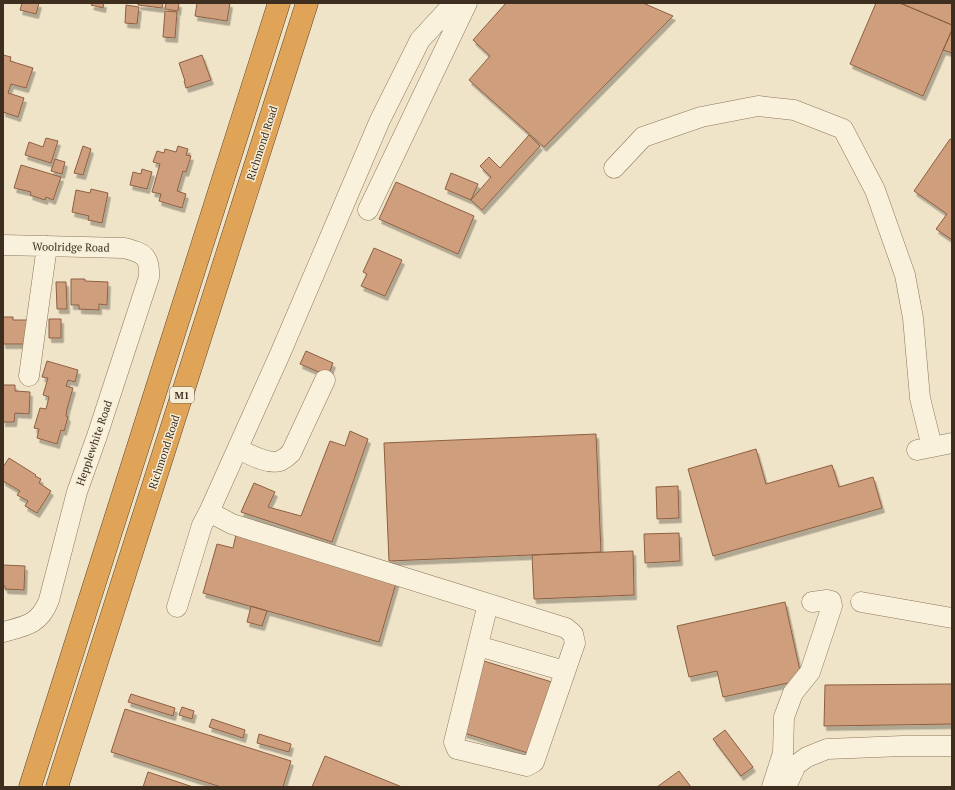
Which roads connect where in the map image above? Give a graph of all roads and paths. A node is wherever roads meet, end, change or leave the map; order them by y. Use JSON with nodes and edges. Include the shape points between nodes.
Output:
{"nodes":[{"id":1,"x":280,"y":3,"type":"edge"},
{"id":2,"x":307,"y":3,"type":"edge"},
{"id":3,"x":454,"y":3,"type":"edge"},
{"id":4,"x":467,"y":3,"type":"edge"},
{"id":5,"x":614,"y":168,"type":"dead end"},
{"id":6,"x":368,"y":210,"type":"dead end"},
{"id":7,"x":3,"y":245,"type":"edge"},
{"id":8,"x":47,"y":246,"type":"junction"},
{"id":9,"x":138,"y":251,"type":"joint"},
{"id":10,"x":29,"y":376,"type":"dead end"},
{"id":11,"x":325,"y":380,"type":"dead end"},
{"id":12,"x":952,"y":443,"type":"edge"},
{"id":13,"x":238,"y":449,"type":"junction"},
{"id":14,"x":208,"y":512,"type":"junction"},
{"id":15,"x":812,"y":602,"type":"dead end"},
{"id":16,"x":861,"y":602,"type":"dead end"},
{"id":17,"x":488,"y":604,"type":"junction"},
{"id":18,"x":177,"y":607,"type":"dead end"},
{"id":19,"x":952,"y":618,"type":"edge"},
{"id":20,"x":12,"y":630,"type":"edge"},
{"id":21,"x":478,"y":646,"type":"junction"},
{"id":22,"x":565,"y":671,"type":"junction"},
{"id":23,"x":952,"y":746,"type":"edge"},
{"id":24,"x":30,"y":787,"type":"edge"},
{"id":25,"x":57,"y":787,"type":"edge"},
{"id":26,"x":772,"y":787,"type":"edge"},
{"id":27,"x":786,"y":787,"type":"edge"}],
"edges":[{"from":1,"to":24,"type":"highway","number":"M1"},
{"from":2,"to":25,"type":"highway","name":"Richmond Road","number":"M1"},
{"from":3,"to":13,"type":"street","via":[[420,40],[380,120]]},
{"from":4,"to":6,"type":"street"},
{"from":5,"to":12,"type":"street","via":[[643,137],[701,117],[758,106],[794,110],[843,129],[875,190],[905,275],[913,318],[924,448]]},
{"from":7,"to":8,"type":"street","name":"Woolridge Road"},
{"from":8,"to":9,"type":"street","name":"Woolridge Road","via":[[124,248]]},
{"from":8,"to":10,"type":"street"},
{"from":9,"to":20,"type":"street","name":"Hepplewhite Road","via":[[146,256],[150,265],[149,277],[77,492],[49,600],[39,618]]},
{"from":11,"to":13,"type":"street","via":[[291,453],[275,462]]},
{"from":13,"to":14,"type":"street"},
{"from":14,"to":17,"type":"street","via":[[232,524]]},
{"from":14,"to":18,"type":"street"},
{"from":15,"to":26,"type":"street","via":[[827,600],[831,601],[832,606],[810,672],[793,693],[784,717],[783,753]]},
{"from":16,"to":19,"type":"street"},
{"from":17,"to":21,"type":"street"},
{"from":17,"to":22,"type":"street","via":[[566,628],[573,634],[575,643]]},
{"from":21,"to":22,"type":"street"},
{"from":21,"to":22,"type":"street","via":[[454,742],[457,748],[531,765]]},
{"from":23,"to":27,"type":"street","via":[[827,749],[807,757],[796,765]]}]}
